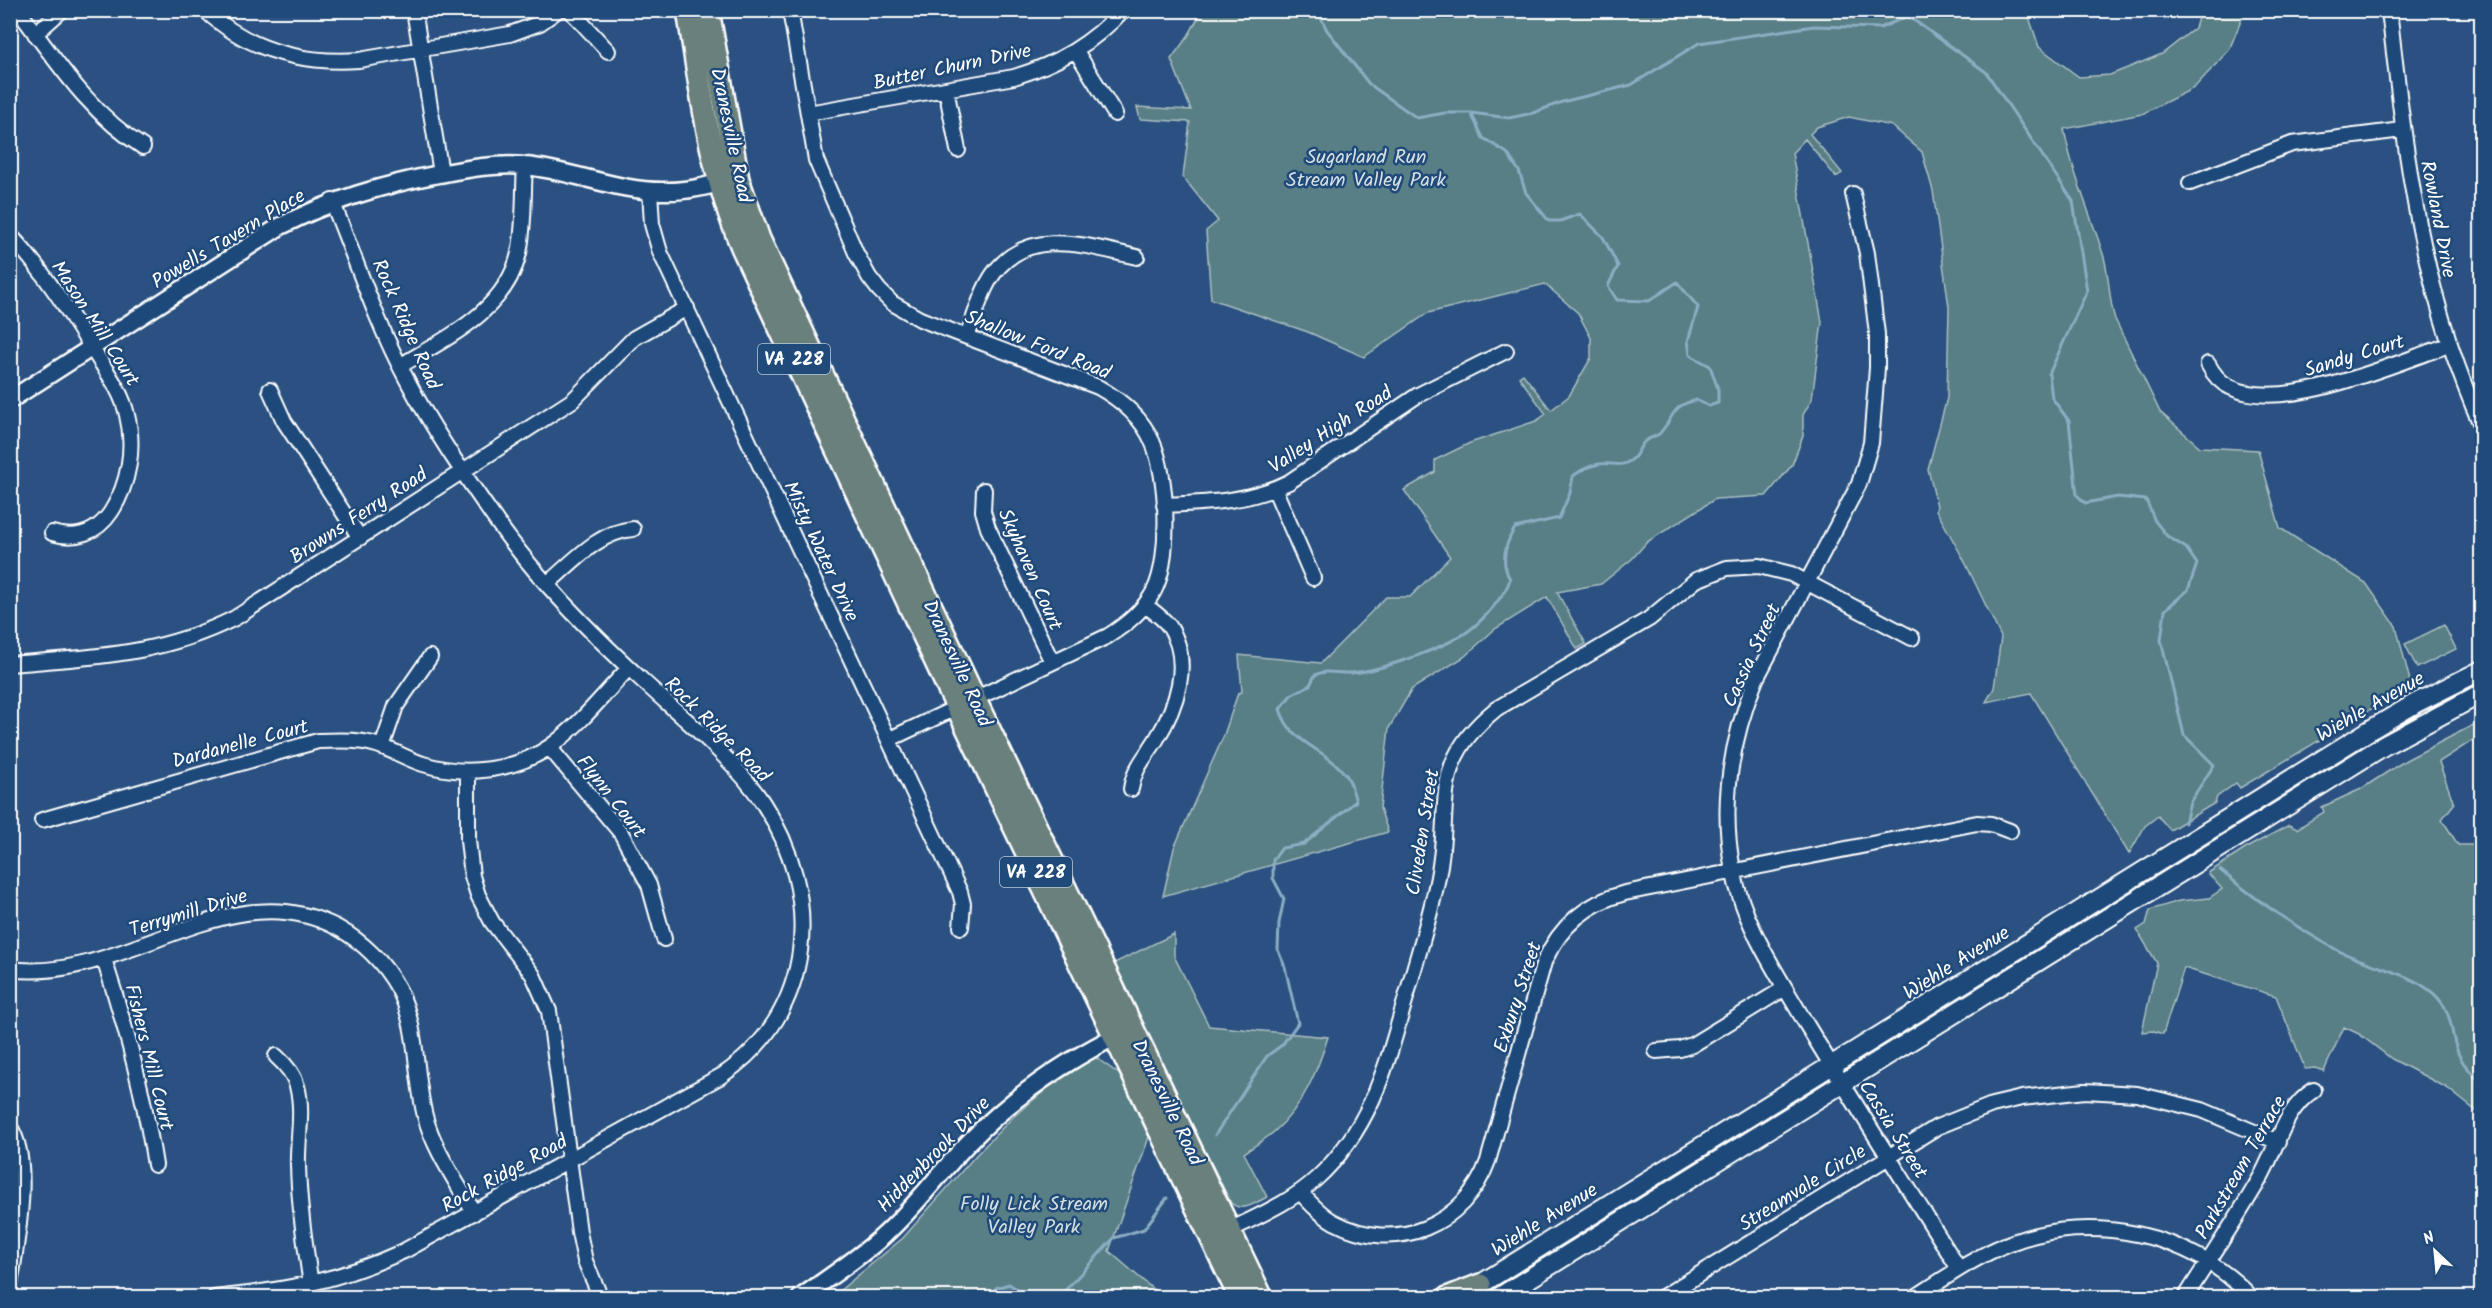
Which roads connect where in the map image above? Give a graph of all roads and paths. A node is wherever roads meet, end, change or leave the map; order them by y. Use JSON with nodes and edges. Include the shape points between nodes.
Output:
{"nodes":[{"id":1,"x":18,"y":10,"type":"edge"},
{"id":2,"x":62,"y":10,"type":"edge"},
{"id":3,"x":205,"y":10,"type":"edge"},
{"id":4,"x":414,"y":10,"type":"edge"},
{"id":5,"x":558,"y":10,"type":"edge"},
{"id":6,"x":570,"y":10,"type":"edge"},
{"id":7,"x":688,"y":10,"type":"edge"},
{"id":8,"x":708,"y":10,"type":"edge"},
{"id":9,"x":790,"y":10,"type":"edge"},
{"id":10,"x":1123,"y":10,"type":"edge"},
{"id":11,"x":2389,"y":10,"type":"edge"},
{"id":12,"x":35,"y":34,"type":"junction"},
{"id":13,"x":420,"y":49,"type":"junction"},
{"id":14,"x":608,"y":51,"type":"dead end"},
{"id":15,"x":1076,"y":51,"type":"junction"},
{"id":16,"x":946,"y":89,"type":"junction"},
{"id":17,"x":808,"y":112,"type":"junction"},
{"id":18,"x":1115,"y":114,"type":"dead end"},
{"id":19,"x":2402,"y":130,"type":"junction"},
{"id":20,"x":143,"y":147,"type":"dead end"},
{"id":21,"x":958,"y":150,"type":"dead end"},
{"id":22,"x":525,"y":166,"type":"junction"},
{"id":23,"x":441,"y":173,"type":"junction"},
{"id":24,"x":729,"y":181,"type":"junction"},
{"id":25,"x":2190,"y":183,"type":"dead end"},
{"id":26,"x":650,"y":191,"type":"junction"},
{"id":27,"x":1853,"y":194,"type":"dead end"},
{"id":28,"x":332,"y":201,"type":"junction"},
{"id":29,"x":10,"y":235,"type":"edge"},
{"id":30,"x":1137,"y":257,"type":"dead end"},
{"id":31,"x":687,"y":308,"type":"junction"},
{"id":32,"x":967,"y":337,"type":"junction"},
{"id":33,"x":2449,"y":345,"type":"junction"},
{"id":34,"x":92,"y":348,"type":"junction"},
{"id":35,"x":1506,"y":351,"type":"dead end"},
{"id":36,"x":2208,"y":364,"type":"dead end"},
{"id":37,"x":400,"y":366,"type":"junction"},
{"id":38,"x":270,"y":390,"type":"dead end"},
{"id":39,"x":10,"y":400,"type":"edge"},
{"id":40,"x":2481,"y":427,"type":"edge"},
{"id":41,"x":463,"y":471,"type":"junction"},
{"id":42,"x":984,"y":489,"type":"dead end"},
{"id":43,"x":1275,"y":490,"type":"junction"},
{"id":44,"x":1164,"y":505,"type":"junction"},
{"id":45,"x":633,"y":529,"type":"dead end"},
{"id":46,"x":52,"y":533,"type":"dead end"},
{"id":47,"x":360,"y":538,"type":"junction"},
{"id":48,"x":1313,"y":578,"type":"dead end"},
{"id":49,"x":1808,"y":582,"type":"junction"},
{"id":50,"x":547,"y":584,"type":"junction"},
{"id":51,"x":1145,"y":605,"type":"junction"},
{"id":52,"x":1912,"y":638,"type":"dead end"},
{"id":53,"x":430,"y":657,"type":"dead end"},
{"id":54,"x":1052,"y":662,"type":"junction"},
{"id":55,"x":10,"y":664,"type":"edge"},
{"id":56,"x":628,"y":668,"type":"junction"},
{"id":57,"x":2481,"y":670,"type":"edge"},
{"id":58,"x":2481,"y":693,"type":"edge"},
{"id":59,"x":966,"y":704,"type":"junction"},
{"id":60,"x":890,"y":739,"type":"junction"},
{"id":61,"x":382,"y":747,"type":"junction"},
{"id":62,"x":549,"y":747,"type":"junction"},
{"id":63,"x":468,"y":771,"type":"junction"},
{"id":64,"x":1131,"y":789,"type":"dead end"},
{"id":65,"x":42,"y":820,"type":"dead end"},
{"id":66,"x":2010,"y":831,"type":"dead end"},
{"id":67,"x":1733,"y":871,"type":"junction"},
{"id":68,"x":960,"y":927,"type":"dead end"},
{"id":69,"x":664,"y":939,"type":"dead end"},
{"id":70,"x":104,"y":959,"type":"junction"},
{"id":71,"x":10,"y":969,"type":"edge"},
{"id":72,"x":1785,"y":988,"type":"junction"},
{"id":73,"x":1124,"y":1033,"type":"junction"},
{"id":74,"x":1656,"y":1051,"type":"dead end"},
{"id":75,"x":276,"y":1056,"type":"dead end"},
{"id":76,"x":1831,"y":1066,"type":"junction"},
{"id":77,"x":1842,"y":1083,"type":"junction"},
{"id":78,"x":2314,"y":1090,"type":"dead end"},
{"id":79,"x":10,"y":1127,"type":"edge"},
{"id":80,"x":2277,"y":1142,"type":"junction"},
{"id":81,"x":1888,"y":1156,"type":"junction"},
{"id":82,"x":569,"y":1160,"type":"junction"},
{"id":83,"x":154,"y":1165,"type":"dead end"},
{"id":84,"x":1300,"y":1192,"type":"junction"},
{"id":85,"x":474,"y":1213,"type":"junction"},
{"id":86,"x":1230,"y":1230,"type":"junction"},
{"id":87,"x":2208,"y":1262,"type":"junction"},
{"id":88,"x":1959,"y":1269,"type":"junction"},
{"id":89,"x":311,"y":1285,"type":"junction"},
{"id":90,"x":10,"y":1286,"type":"edge"},
{"id":91,"x":1489,"y":1292,"type":"edge"},
{"id":92,"x":214,"y":1298,"type":"edge"},
{"id":93,"x":600,"y":1298,"type":"edge"},
{"id":94,"x":800,"y":1298,"type":"edge"},
{"id":95,"x":1240,"y":1298,"type":"edge"},
{"id":96,"x":1262,"y":1298,"type":"edge"},
{"id":97,"x":1447,"y":1298,"type":"edge"},
{"id":98,"x":1458,"y":1298,"type":"edge"},
{"id":99,"x":1661,"y":1298,"type":"edge"},
{"id":100,"x":1914,"y":1298,"type":"edge"},
{"id":101,"x":2185,"y":1298,"type":"edge"},
{"id":102,"x":2252,"y":1298,"type":"edge"}],
"edges":[{"from":1,"to":12,"type":"street"},
{"from":2,"to":12,"type":"street"},
{"from":3,"to":13,"type":"street","via":[[234,33],[293,57],[336,61]]},
{"from":4,"to":13,"type":"street"},
{"from":5,"to":13,"type":"street","via":[[540,23],[510,34]]},
{"from":6,"to":14,"type":"street"},
{"from":7,"to":24,"type":"main road","name":"Dranesville Road","number":"VA 228"},
{"from":8,"to":24,"type":"main road","name":"Dranesville Road","number":"VA 228"},
{"from":9,"to":17,"type":"street","name":"Shallow Ford Road"},
{"from":10,"to":15,"type":"street","name":"Butter Churn Drive"},
{"from":11,"to":19,"type":"street","name":"Rowland Drive"},
{"from":12,"to":20,"type":"street","via":[[93,106]]},
{"from":13,"to":23,"type":"street"},
{"from":15,"to":16,"type":"street","name":"Butter Churn Drive","via":[[1036,71]]},
{"from":15,"to":18,"type":"street"},
{"from":16,"to":17,"type":"street","name":"Butter Churn Drive"},
{"from":16,"to":21,"type":"street"},
{"from":17,"to":32,"type":"street","name":"Shallow Ford Road","via":[[816,160],[869,278],[905,312]]},
{"from":19,"to":25,"type":"street","via":[[2292,144]]},
{"from":19,"to":33,"type":"street","name":"Rowland Drive","via":[[2425,259]]},
{"from":22,"to":23,"type":"street","name":"Powells Tavern Place"},
{"from":22,"to":26,"type":"street","name":"Powells Tavern Place"},
{"from":22,"to":37,"type":"street","via":[[519,253],[510,277],[478,316]]},
{"from":23,"to":28,"type":"street","name":"Powells Tavern Place"},
{"from":24,"to":26,"type":"street","name":"Powells Tavern Place","via":[[668,192]]},
{"from":24,"to":59,"type":"main road","name":"Dranesville Road","number":"VA 228","via":[[759,239]]},
{"from":26,"to":31,"type":"street","name":"Misty Water Drive","via":[[656,241]]},
{"from":27,"to":49,"type":"street","name":"Cassia Street","via":[[1867,253],[1877,334],[1871,443],[1859,484]]},
{"from":28,"to":34,"type":"street","name":"Powells Tavern Place","via":[[264,236]]},
{"from":28,"to":37,"type":"street","name":"Rock Ridge Road"},
{"from":29,"to":34,"type":"street","name":"Mason Mill Court","via":[[41,272]]},
{"from":30,"to":32,"type":"street","via":[[1063,242],[1019,251],[994,273]]},
{"from":31,"to":41,"type":"street","name":"Browns Ferry Road","via":[[634,338],[573,400]]},
{"from":31,"to":60,"type":"street","name":"Misty Water Drive"},
{"from":32,"to":44,"type":"street","name":"Shallow Ford Road","via":[[1098,387],[1122,402],[1141,423],[1154,446]]},
{"from":33,"to":36,"type":"street","name":"Sandy Court","via":[[2323,388],[2285,394],[2231,388],[2213,374]]},
{"from":33,"to":40,"type":"street","name":"Rowland Drive"},
{"from":34,"to":39,"type":"street","name":"Powells Tavern Place"},
{"from":34,"to":46,"type":"street","name":"Mason Mill Court","via":[[127,413],[130,462],[119,498],[102,524],[73,537]]},
{"from":35,"to":43,"type":"street","name":"Valley High Road","via":[[1418,395]]},
{"from":37,"to":41,"type":"street","name":"Rock Ridge Road"},
{"from":38,"to":47,"type":"street","via":[[284,421]]},
{"from":41,"to":47,"type":"street","name":"Browns Ferry Road"},
{"from":41,"to":50,"type":"street","name":"Rock Ridge Road"},
{"from":42,"to":54,"type":"street","name":"Skyhaven Court","via":[[983,512],[988,528]]},
{"from":43,"to":44,"type":"street","name":"Valley High Road","via":[[1229,502]]},
{"from":43,"to":48,"type":"street"},
{"from":44,"to":51,"type":"street","name":"Shallow Ford Road","via":[[1165,558]]},
{"from":45,"to":50,"type":"street","via":[[598,541]]},
{"from":47,"to":55,"type":"street","name":"Browns Ferry Road","via":[[235,618],[186,640],[136,652]]},
{"from":49,"to":52,"type":"street","name":"Cliveden Street"},
{"from":49,"to":67,"type":"street","name":"Cassia Street","via":[[1756,679],[1739,727],[1728,784]]},
{"from":49,"to":84,"type":"street","name":"Cliveden Street","via":[[1759,566],[1711,573],[1683,589],[1649,619],[1496,709],[1470,732],[1447,779],[1438,877],[1375,1097],[1337,1157]]},
{"from":50,"to":56,"type":"street","name":"Rock Ridge Road"},
{"from":51,"to":54,"type":"street","name":"Shallow Ford Road","via":[[1108,636]]},
{"from":51,"to":64,"type":"street","via":[[1167,623],[1173,634],[1181,676],[1171,712],[1138,766]]},
{"from":53,"to":61,"type":"street","via":[[396,706]]},
{"from":54,"to":59,"type":"street","name":"Shallow Ford Road"},
{"from":56,"to":62,"type":"street","name":"Dardanelle Court"},
{"from":56,"to":82,"type":"street","name":"Rock Ridge Road","via":[[735,768],[763,804],[791,861],[801,911],[801,952],[785,1004],[745,1058],[721,1076]]},
{"from":57,"to":76,"type":"main road","name":"Wiehle Avenue","via":[[2416,703]]},
{"from":58,"to":77,"type":"main road","name":"Wiehle Avenue","via":[[2410,731]]},
{"from":59,"to":60,"type":"street","name":"Shallow Ford Road"},
{"from":59,"to":73,"type":"main road","name":"Dranesville Road","number":"VA 228"},
{"from":60,"to":68,"type":"street","name":"Misty Water Drive","via":[[960,891]]},
{"from":61,"to":63,"type":"street","name":"Dardanelle Court","via":[[426,765]]},
{"from":61,"to":65,"type":"street","name":"Dardanelle Court","via":[[358,741],[318,741]]},
{"from":62,"to":63,"type":"street","name":"Dardanelle Court","via":[[513,764]]},
{"from":62,"to":69,"type":"street","name":"Flynn Court","via":[[627,843],[649,885]]},
{"from":63,"to":82,"type":"street","via":[[472,876],[484,909],[533,975],[549,1011]]},
{"from":66,"to":67,"type":"street","name":"Exbury Street","via":[[1977,823]]},
{"from":67,"to":72,"type":"street","name":"Cassia Street","via":[[1750,924]]},
{"from":67,"to":84,"type":"street","name":"Exbury Street","via":[[1611,896],[1582,912],[1559,934],[1544,962],[1484,1173],[1468,1198],[1450,1215],[1412,1232],[1377,1236],[1333,1221]]},
{"from":70,"to":71,"type":"street","name":"Terrymill Drive","via":[[62,969]]},
{"from":70,"to":83,"type":"street","name":"Fishers Mill Court","via":[[143,1093]]},
{"from":70,"to":85,"type":"street","name":"Terrymill Drive","via":[[223,917],[260,910],[301,914],[345,932],[387,970],[405,1004],[414,1034],[426,1118]]},
{"from":72,"to":74,"type":"street","via":[[1692,1045]]},
{"from":72,"to":76,"type":"street","name":"Cassia Street"},
{"from":73,"to":86,"type":"main road","name":"Dranesville Road","number":"VA 228"},
{"from":73,"to":94,"type":"street","name":"Hiddenbrook Drive","via":[[1051,1073],[1006,1107],[882,1237]]},
{"from":73,"to":95,"type":"main road","name":"Dranesville Road","number":"VA 228"},
{"from":75,"to":89,"type":"street","via":[[297,1086],[299,1205]]},
{"from":76,"to":77,"type":"street","name":"Cassia Street"},
{"from":76,"to":91,"type":"main road","name":"Wiehle Avenue"},
{"from":77,"to":81,"type":"street","name":"Cassia Street"},
{"from":77,"to":91,"type":"main road","name":"Wiehle Avenue"},
{"from":78,"to":80,"type":"street","name":"Parkstream Terrace","via":[[2296,1104]]},
{"from":79,"to":90,"type":"street","via":[[19,1146],[21,1192]]},
{"from":80,"to":81,"type":"street","name":"Streamvale Circle","via":[[2182,1103],[2137,1094],[2085,1091],[1992,1105],[1937,1127]]},
{"from":80,"to":87,"type":"street","name":"Parkstream Terrace","via":[[2259,1180]]},
{"from":81,"to":88,"type":"street","name":"Cassia Street"},
{"from":81,"to":99,"type":"street","name":"Streamvale Circle"},
{"from":82,"to":85,"type":"street","name":"Rock Ridge Road"},
{"from":82,"to":93,"type":"street","via":[[585,1260]]},
{"from":84,"to":86,"type":"street","name":"Cliveden Street"},
{"from":85,"to":89,"type":"street","name":"Rock Ridge Road","via":[[384,1260]]},
{"from":86,"to":96,"type":"main road","name":"Dranesville Road","number":"VA 228"},
{"from":87,"to":88,"type":"street","via":[[2159,1240],[2093,1229],[2036,1235],[1987,1253]]},
{"from":87,"to":101,"type":"street","name":"Parkstream Terrace"},
{"from":87,"to":102,"type":"street"},
{"from":88,"to":100,"type":"street"},
{"from":89,"to":92,"type":"street","name":"Rock Ridge Road"},
{"from":91,"to":97,"type":"main road"},
{"from":91,"to":98,"type":"main road","name":"Wiehle Avenue"}]}
